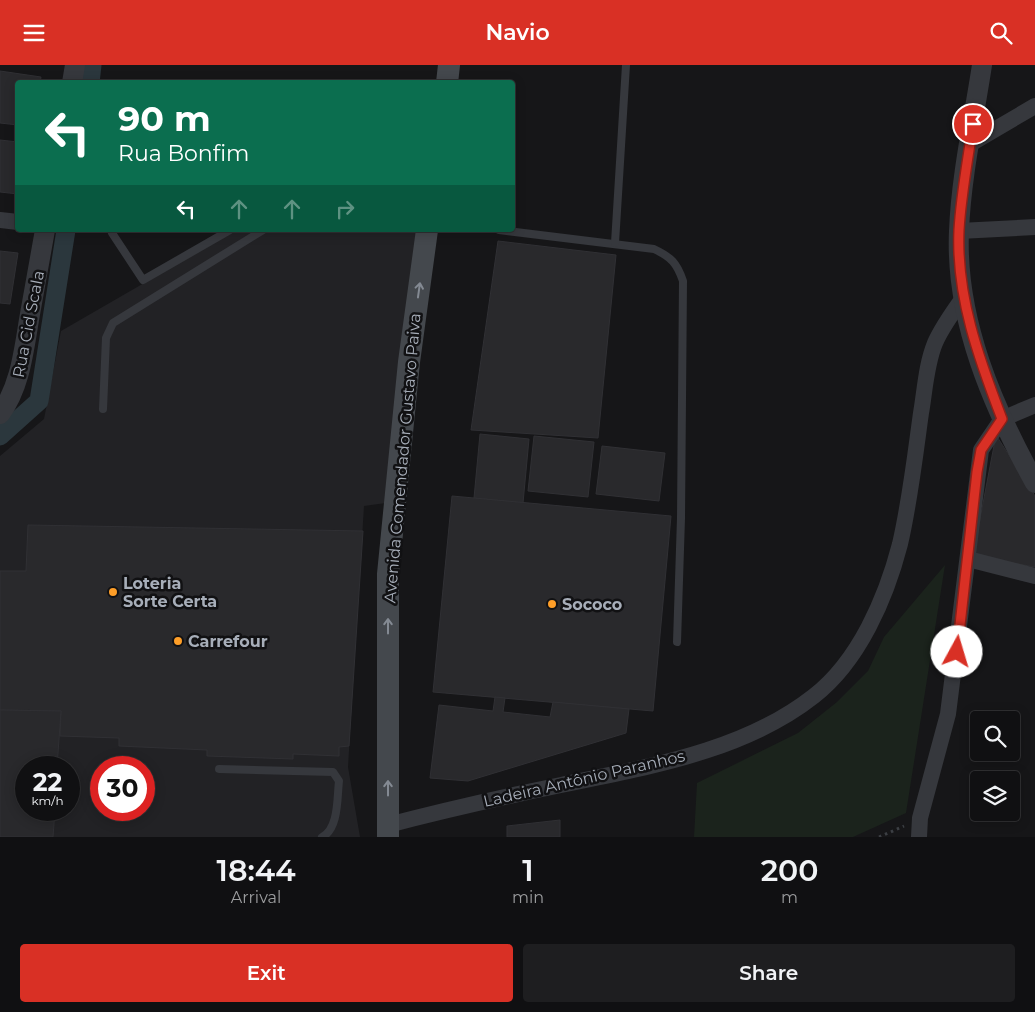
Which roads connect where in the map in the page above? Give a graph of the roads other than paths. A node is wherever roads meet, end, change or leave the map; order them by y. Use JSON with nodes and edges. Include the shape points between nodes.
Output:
{"nodes":[{"id":1,"x":75,"y":65,"type":"edge"},
{"id":2,"x":450,"y":65,"type":"edge"},
{"id":3,"x":626,"y":65,"type":"edge"},
{"id":4,"x":982,"y":65,"type":"edge"},
{"id":5,"x":72,"y":80,"type":"edge"},
{"id":6,"x":448,"y":80,"type":"edge"},
{"id":7,"x":1035,"y":106,"type":"edge"},
{"id":8,"x":970,"y":144,"type":"junction"},
{"id":9,"x":0,"y":220,"type":"edge"},
{"id":10,"x":15,"y":222,"type":"edge"},
{"id":11,"x":1035,"y":227,"type":"edge"},
{"id":12,"x":959,"y":231,"type":"junction"},
{"id":13,"x":45,"y":232,"type":"edge"},
{"id":14,"x":227,"y":232,"type":"edge"},
{"id":15,"x":260,"y":232,"type":"edge"},
{"id":16,"x":427,"y":232,"type":"edge"},
{"id":17,"x":515,"y":232,"type":"edge"},
{"id":18,"x":112,"y":233,"type":"dead end"},
{"id":19,"x":615,"y":243,"type":"junction"},
{"id":20,"x":963,"y":298,"type":"junction"},
{"id":21,"x":1035,"y":405,"type":"edge"},
{"id":22,"x":103,"y":409,"type":"dead end"},
{"id":23,"x":0,"y":414,"type":"edge"},
{"id":24,"x":1002,"y":419,"type":"junction"},
{"id":25,"x":1035,"y":483,"type":"edge"},
{"id":26,"x":968,"y":559,"type":"junction"},
{"id":27,"x":1035,"y":576,"type":"edge"},
{"id":28,"x":677,"y":641,"type":"dead end"},
{"id":29,"x":219,"y":769,"type":"dead end"},
{"id":30,"x":388,"y":831,"type":"edge"},
{"id":31,"x":322,"y":837,"type":"edge"},
{"id":32,"x":919,"y":837,"type":"edge"}],
"edges":[{"from":1,"to":5,"type":"street"},
{"from":2,"to":6,"type":"main road"},
{"from":3,"to":19,"type":"lane"},
{"from":4,"to":8,"type":"street"},
{"from":7,"to":8,"type":"street"},
{"from":8,"to":12,"type":"street"},
{"from":9,"to":10,"type":"street"},
{"from":11,"to":12,"type":"street"},
{"from":12,"to":20,"type":"street"},
{"from":13,"to":23,"type":"street","name":"Rua Cid Scala","via":[[22,360],[7,405]]},
{"from":14,"to":18,"type":"lane","via":[[143,280]]},
{"from":15,"to":22,"type":"lane","via":[[113,323],[106,338]]},
{"from":30,"to":16,"type":"main road","name":"Avenida Comendador Gustavo Paiva","one_way":true,"via":[[388,574],[409,362]]},
{"from":17,"to":19,"type":"lane"},
{"from":19,"to":28,"type":"lane","via":[[654,249],[671,257],[683,281]]},
{"from":20,"to":24,"type":"street","via":[[978,353]]},
{"from":20,"to":30,"type":"street","name":"Ladeira Antônio Paranhos","via":[[935,344],[929,366],[906,516],[887,583],[871,623],[846,662],[816,695],[785,717],[732,741],[662,763],[473,803]]},
{"from":21,"to":24,"type":"street"},
{"from":24,"to":25,"type":"street"},
{"from":24,"to":26,"type":"street","via":[[981,450]]},
{"from":26,"to":27,"type":"street"},
{"from":26,"to":32,"type":"street","via":[[948,714],[920,818]]},
{"from":29,"to":31,"type":"lane","via":[[333,772],[339,781],[333,824],[330,832]]}]}
